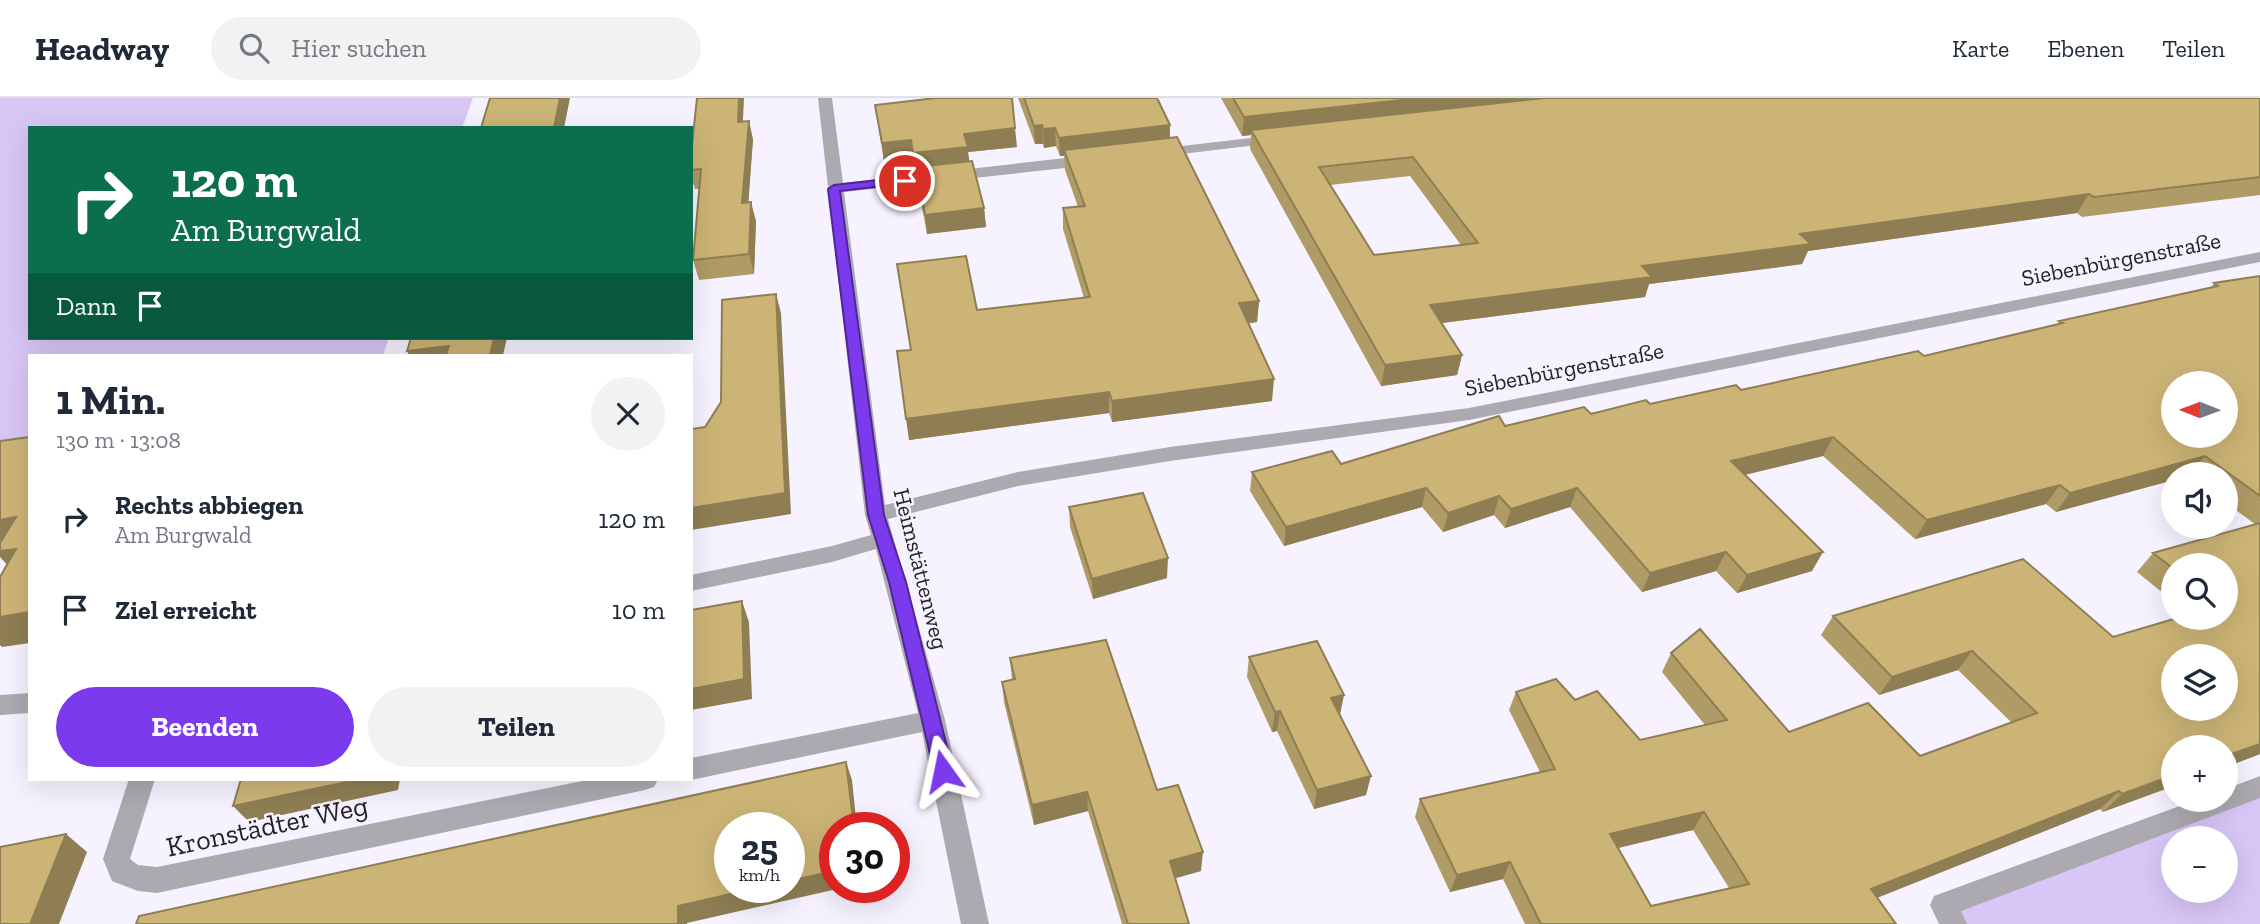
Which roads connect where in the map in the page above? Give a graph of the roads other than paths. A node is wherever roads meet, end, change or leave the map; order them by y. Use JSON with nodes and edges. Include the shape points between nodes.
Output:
{"nodes":[{"id":1,"x":825,"y":98,"type":"edge"},
{"id":2,"x":1289,"y":138,"type":"edge"},
{"id":3,"x":1139,"y":155,"type":"edge"},
{"id":4,"x":1111,"y":158,"type":"edge"},
{"id":5,"x":834,"y":189,"type":"junction"},
{"id":6,"x":2260,"y":257,"type":"edge"},
{"id":7,"x":876,"y":515,"type":"junction"},
{"id":8,"x":884,"y":539,"type":"junction"},
{"id":9,"x":693,"y":583,"type":"edge"},
{"id":10,"x":28,"y":703,"type":"edge"},
{"id":11,"x":0,"y":705,"type":"edge"},
{"id":12,"x":933,"y":720,"type":"junction"},
{"id":13,"x":693,"y":769,"type":"edge"},
{"id":14,"x":141,"y":781,"type":"edge"},
{"id":15,"x":635,"y":781,"type":"edge"},
{"id":16,"x":2260,"y":787,"type":"edge"},
{"id":17,"x":2238,"y":795,"type":"edge"},
{"id":18,"x":2194,"y":812,"type":"edge"},
{"id":19,"x":975,"y":924,"type":"edge"},
{"id":20,"x":1953,"y":924,"type":"edge"}],
"edges":[{"from":1,"to":5,"type":"street","name":"Heimstättenweg"},
{"from":2,"to":3,"type":"street"},
{"from":4,"to":5,"type":"street"},
{"from":5,"to":7,"type":"street","name":"Heimstättenweg"},
{"from":6,"to":7,"type":"street","name":"Siebenbürgenstraße","via":[[1469,414],[1018,479]]},
{"from":7,"to":8,"type":"street","name":"Heimstättenweg"},
{"from":8,"to":9,"type":"street"},
{"from":8,"to":12,"type":"street","name":"Heimstättenweg"},
{"from":10,"to":11,"type":"street"},
{"from":12,"to":13,"type":"street"},
{"from":12,"to":19,"type":"street","name":"Heimstättenweg"},
{"from":14,"to":15,"type":"street","name":"Kronstädter Weg","via":[[116,859],[122,872],[157,880]]},
{"from":16,"to":17,"type":"street"},
{"from":18,"to":20,"type":"street","via":[[1944,905]]}]}
